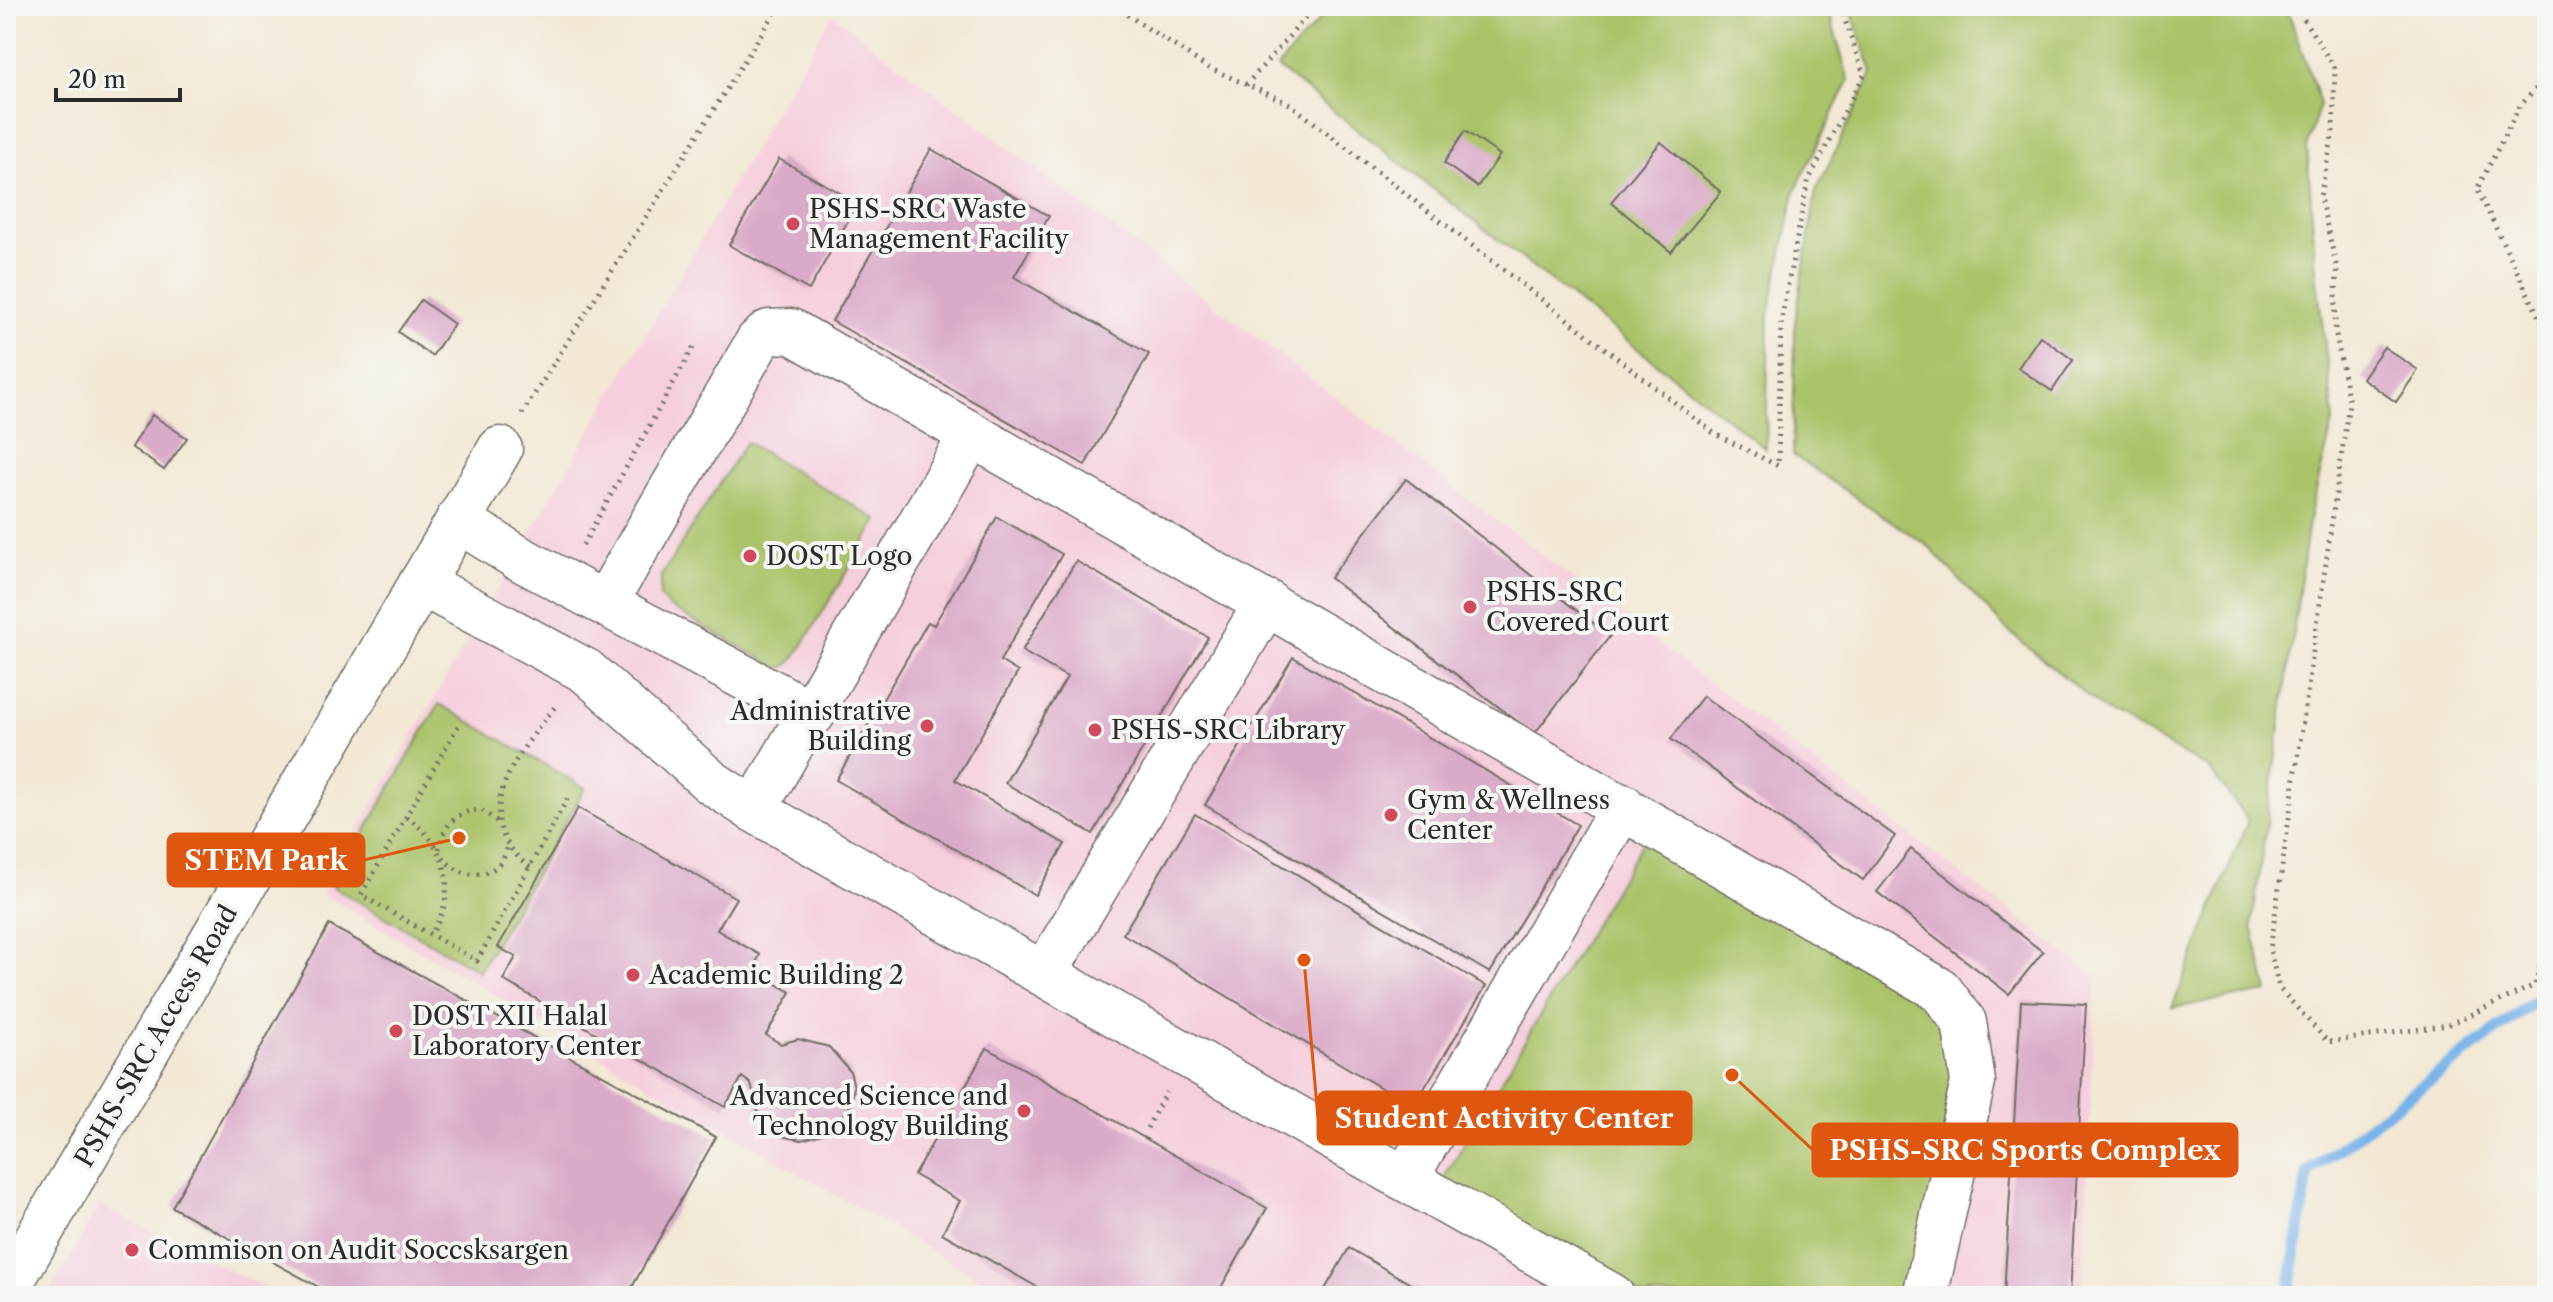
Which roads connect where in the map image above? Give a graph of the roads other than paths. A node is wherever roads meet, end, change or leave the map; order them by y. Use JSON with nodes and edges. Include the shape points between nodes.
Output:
{"nodes":[{"id":1,"x":971,"y":435,"type":"junction"},
{"id":2,"x":500,"y":449,"type":"road end"},
{"id":3,"x":458,"y":520,"type":"junction"},
{"id":4,"x":421,"y":583,"type":"junction"},
{"id":5,"x":1267,"y":602,"type":"junction"},
{"id":6,"x":605,"y":603,"type":"junction"},
{"id":7,"x":813,"y":714,"type":"junction"},
{"id":8,"x":1623,"y":806,"type":"junction"},
{"id":9,"x":754,"y":810,"type":"junction"},
{"id":10,"x":1044,"y":974,"type":"junction"},
{"id":11,"x":1406,"y":1178,"type":"junction"},
{"id":12,"x":6,"y":1291,"type":"edge"},
{"id":13,"x":1612,"y":1296,"type":"edge"},
{"id":14,"x":1925,"y":1296,"type":"edge"}],
"edges":[{"from":1,"to":5,"type":"street"},
{"from":1,"to":6,"type":"street","via":[[791,331],[769,332],[758,341]]},
{"from":1,"to":7,"type":"street"},
{"from":2,"to":3,"type":"street","name":"PSHS-SRC Access Road"},
{"from":3,"to":4,"type":"street","name":"PSHS-SRC Access Road"},
{"from":3,"to":6,"type":"street"},
{"from":4,"to":9,"type":"street","via":[[586,671],[711,782]]},
{"from":4,"to":12,"type":"street","name":"PSHS-SRC Access Road"},
{"from":5,"to":8,"type":"street"},
{"from":5,"to":10,"type":"street"},
{"from":6,"to":7,"type":"street"},
{"from":7,"to":9,"type":"street"},
{"from":8,"to":11,"type":"street"},
{"from":8,"to":14,"type":"street","via":[[1927,980],[1959,1011],[1970,1053],[1972,1095]]},
{"from":9,"to":10,"type":"street"},
{"from":10,"to":11,"type":"street"},
{"from":11,"to":13,"type":"street"}]}
